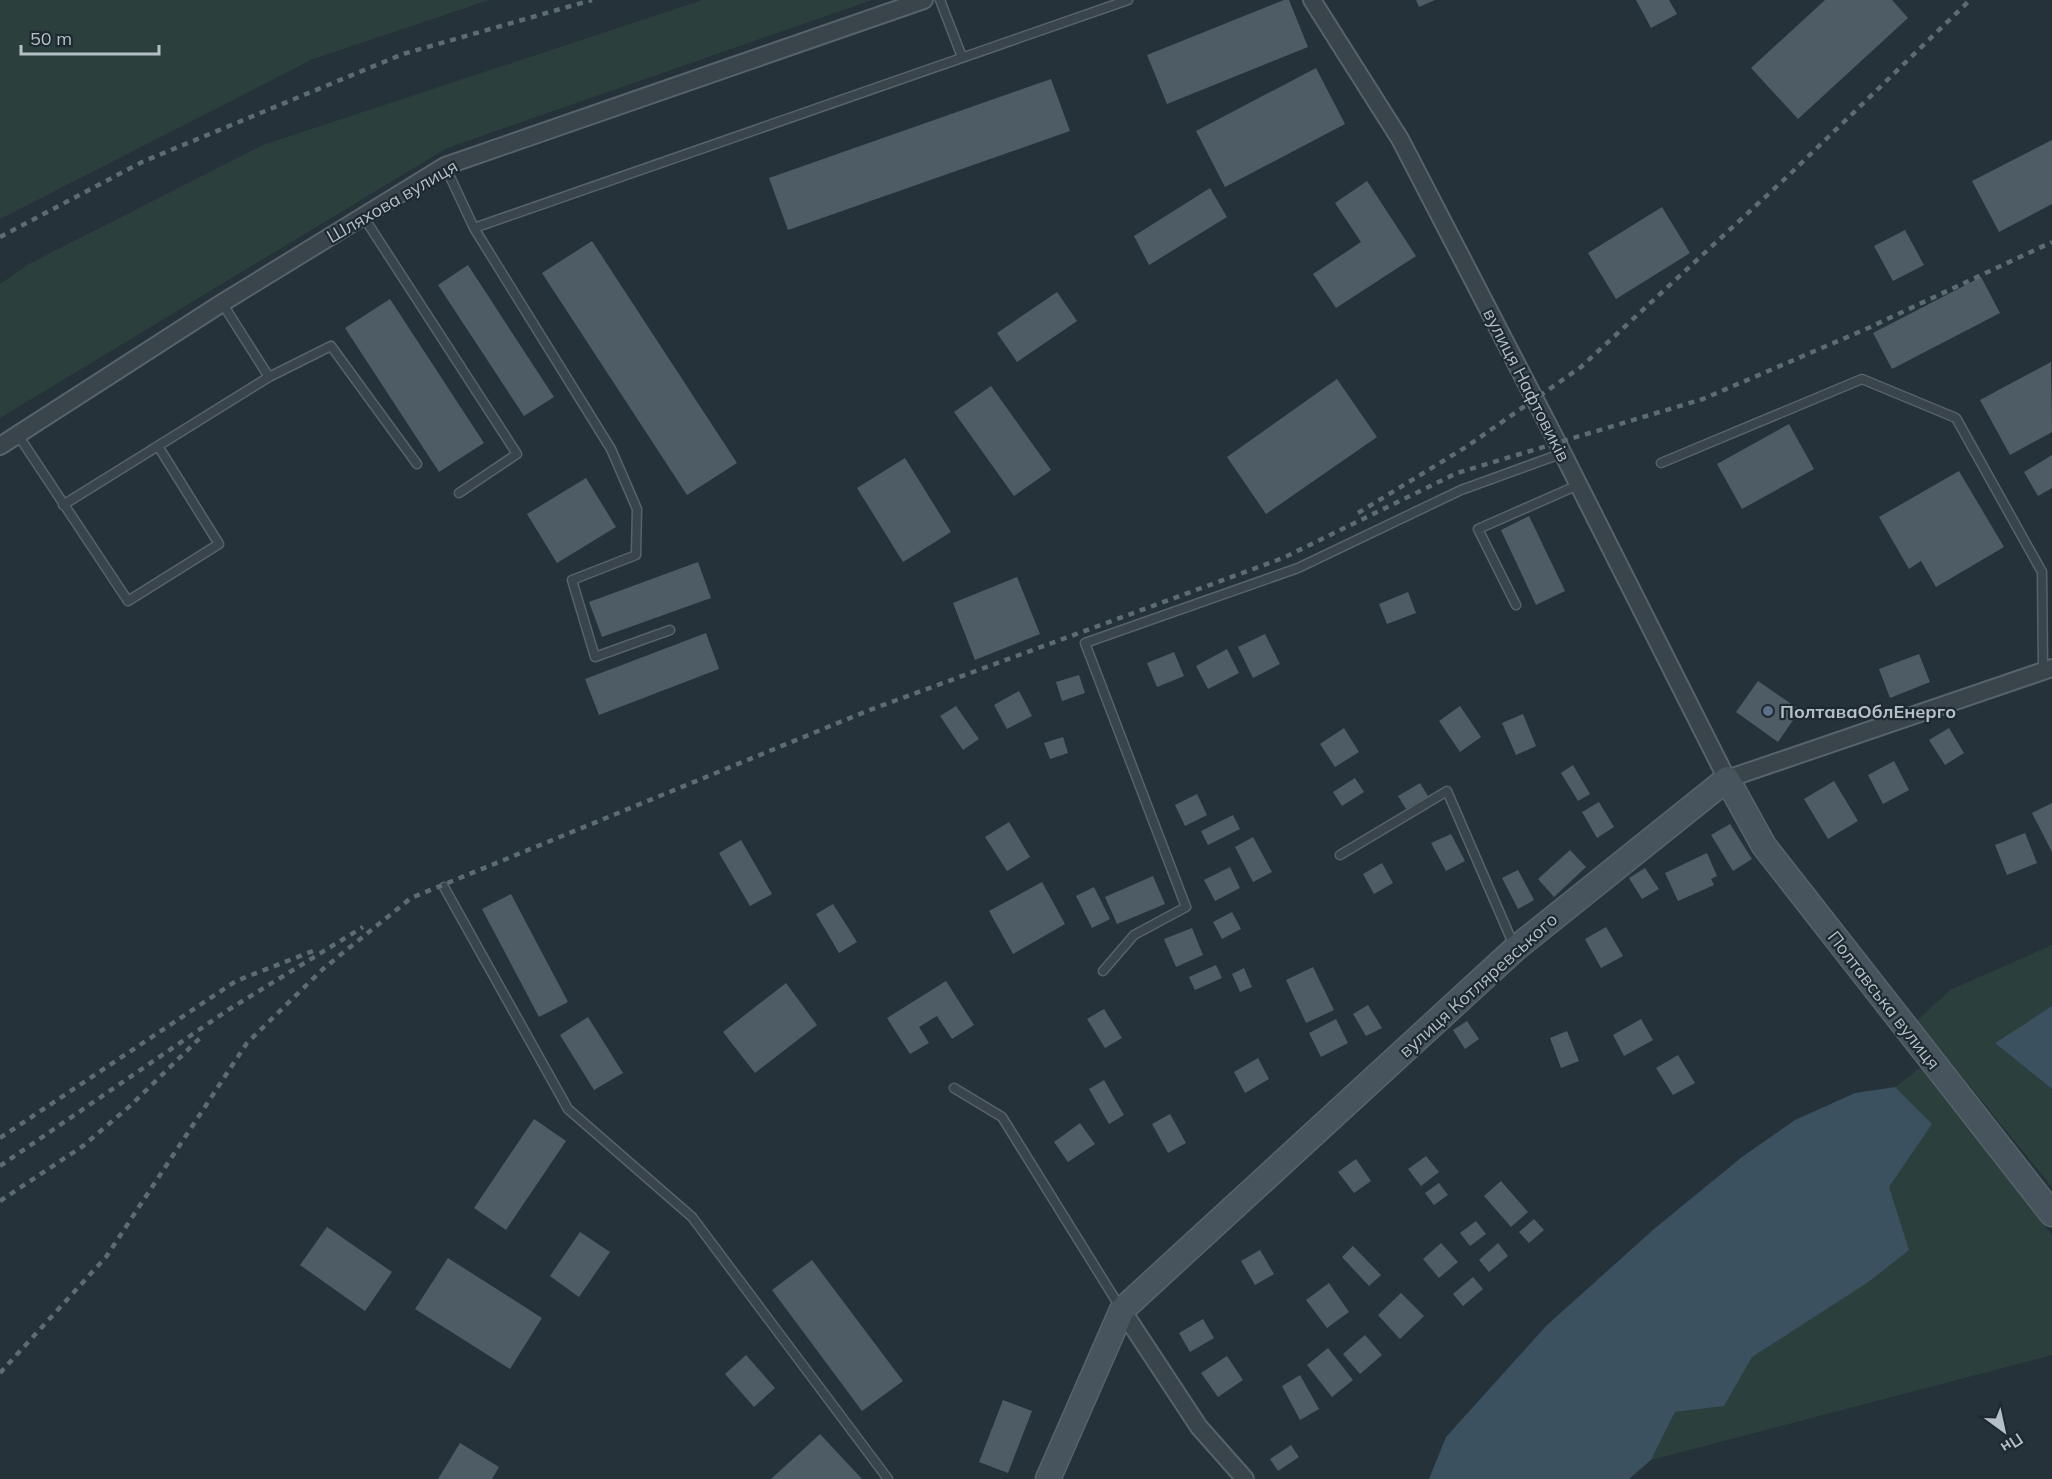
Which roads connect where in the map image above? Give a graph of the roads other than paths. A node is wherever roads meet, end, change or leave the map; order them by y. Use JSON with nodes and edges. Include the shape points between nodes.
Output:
{"nodes":[{"id":1,"x":924,"y":0,"type":"edge"},
{"id":2,"x":940,"y":0,"type":"edge"},
{"id":3,"x":1128,"y":0,"type":"edge"},
{"id":4,"x":1312,"y":0,"type":"edge"},
{"id":5,"x":962,"y":57,"type":"junction"},
{"id":6,"x":445,"y":166,"type":"junction"},
{"id":7,"x":363,"y":216,"type":"junction"},
{"id":8,"x":474,"y":228,"type":"junction"},
{"id":9,"x":222,"y":303,"type":"junction"},
{"id":10,"x":269,"y":377,"type":"junction"},
{"id":11,"x":18,"y":435,"type":"junction"},
{"id":12,"x":0,"y":446,"type":"edge"},
{"id":13,"x":158,"y":446,"type":"junction"},
{"id":14,"x":1563,"y":453,"type":"junction"},
{"id":15,"x":1661,"y":463,"type":"dead end"},
{"id":16,"x":417,"y":464,"type":"dead end"},
{"id":17,"x":1578,"y":485,"type":"junction"},
{"id":18,"x":459,"y":493,"type":"dead end"},
{"id":19,"x":63,"y":505,"type":"junction"},
{"id":20,"x":1516,"y":605,"type":"dead end"},
{"id":21,"x":670,"y":630,"type":"dead end"},
{"id":22,"x":2047,"y":670,"type":"edge"},
{"id":23,"x":1727,"y":779,"type":"junction"},
{"id":24,"x":1340,"y":855,"type":"dead end"},
{"id":25,"x":444,"y":887,"type":"dead end"},
{"id":26,"x":1515,"y":948,"type":"junction"},
{"id":27,"x":1103,"y":971,"type":"dead end"},
{"id":28,"x":954,"y":1088,"type":"dead end"},
{"id":29,"x":2052,"y":1214,"type":"edge"},
{"id":30,"x":1122,"y":1310,"type":"junction"},
{"id":31,"x":888,"y":1479,"type":"edge"},
{"id":32,"x":1048,"y":1479,"type":"edge"},
{"id":33,"x":1245,"y":1479,"type":"edge"}],
"edges":[{"from":1,"to":6,"type":"street","name":"Шляхова вулиця"},
{"from":2,"to":5,"type":"lane"},
{"from":3,"to":5,"type":"lane"},
{"from":4,"to":14,"type":"street","name":"вулиця Нафтовиків","via":[[1400,139]]},
{"from":5,"to":8,"type":"lane"},
{"from":6,"to":7,"type":"street","name":"Шляхова вулиця"},
{"from":6,"to":8,"type":"lane"},
{"from":7,"to":9,"type":"street","name":"Шляхова вулиця"},
{"from":7,"to":18,"type":"lane","via":[[517,454]]},
{"from":8,"to":21,"type":"lane","via":[[611,449],[637,509],[636,555],[572,580],[595,657]]},
{"from":9,"to":10,"type":"lane"},
{"from":9,"to":11,"type":"street","name":"Шляхова вулиця"},
{"from":10,"to":13,"type":"lane"},
{"from":10,"to":16,"type":"lane","via":[[331,346]]},
{"from":11,"to":12,"type":"street","name":"Шляхова вулиця"},
{"from":11,"to":19,"type":"lane"},
{"from":13,"to":19,"type":"lane"},
{"from":13,"to":19,"type":"lane","via":[[219,544],[128,601]]},
{"from":14,"to":17,"type":"street","name":"вулиця Нафтовиків"},
{"from":14,"to":27,"type":"lane","via":[[1461,490],[1298,568],[1085,643],[1186,907],[1134,935]]},
{"from":15,"to":22,"type":"lane","via":[[1862,379],[1956,417],[2042,572]]},
{"from":17,"to":20,"type":"lane","via":[[1478,529]]},
{"from":17,"to":23,"type":"street","name":"вулиця Нафтовиків"},
{"from":22,"to":23,"type":"street","name":"вулиця Котляревського"},
{"from":23,"to":26,"type":"street","name":"вулиця Котляревського"},
{"from":23,"to":29,"type":"street","name":"Полтавська вулиця","via":[[1764,846]]},
{"from":24,"to":26,"type":"lane","via":[[1447,791]]},
{"from":25,"to":31,"type":"lane","via":[[568,1109],[692,1217]]},
{"from":26,"to":30,"type":"street","name":"вулиця Котляревського"},
{"from":28,"to":30,"type":"lane","via":[[1002,1118]]},
{"from":30,"to":32,"type":"street","name":"вулиця Котляревського"},
{"from":30,"to":33,"type":"street","via":[[1199,1427]]}]}
